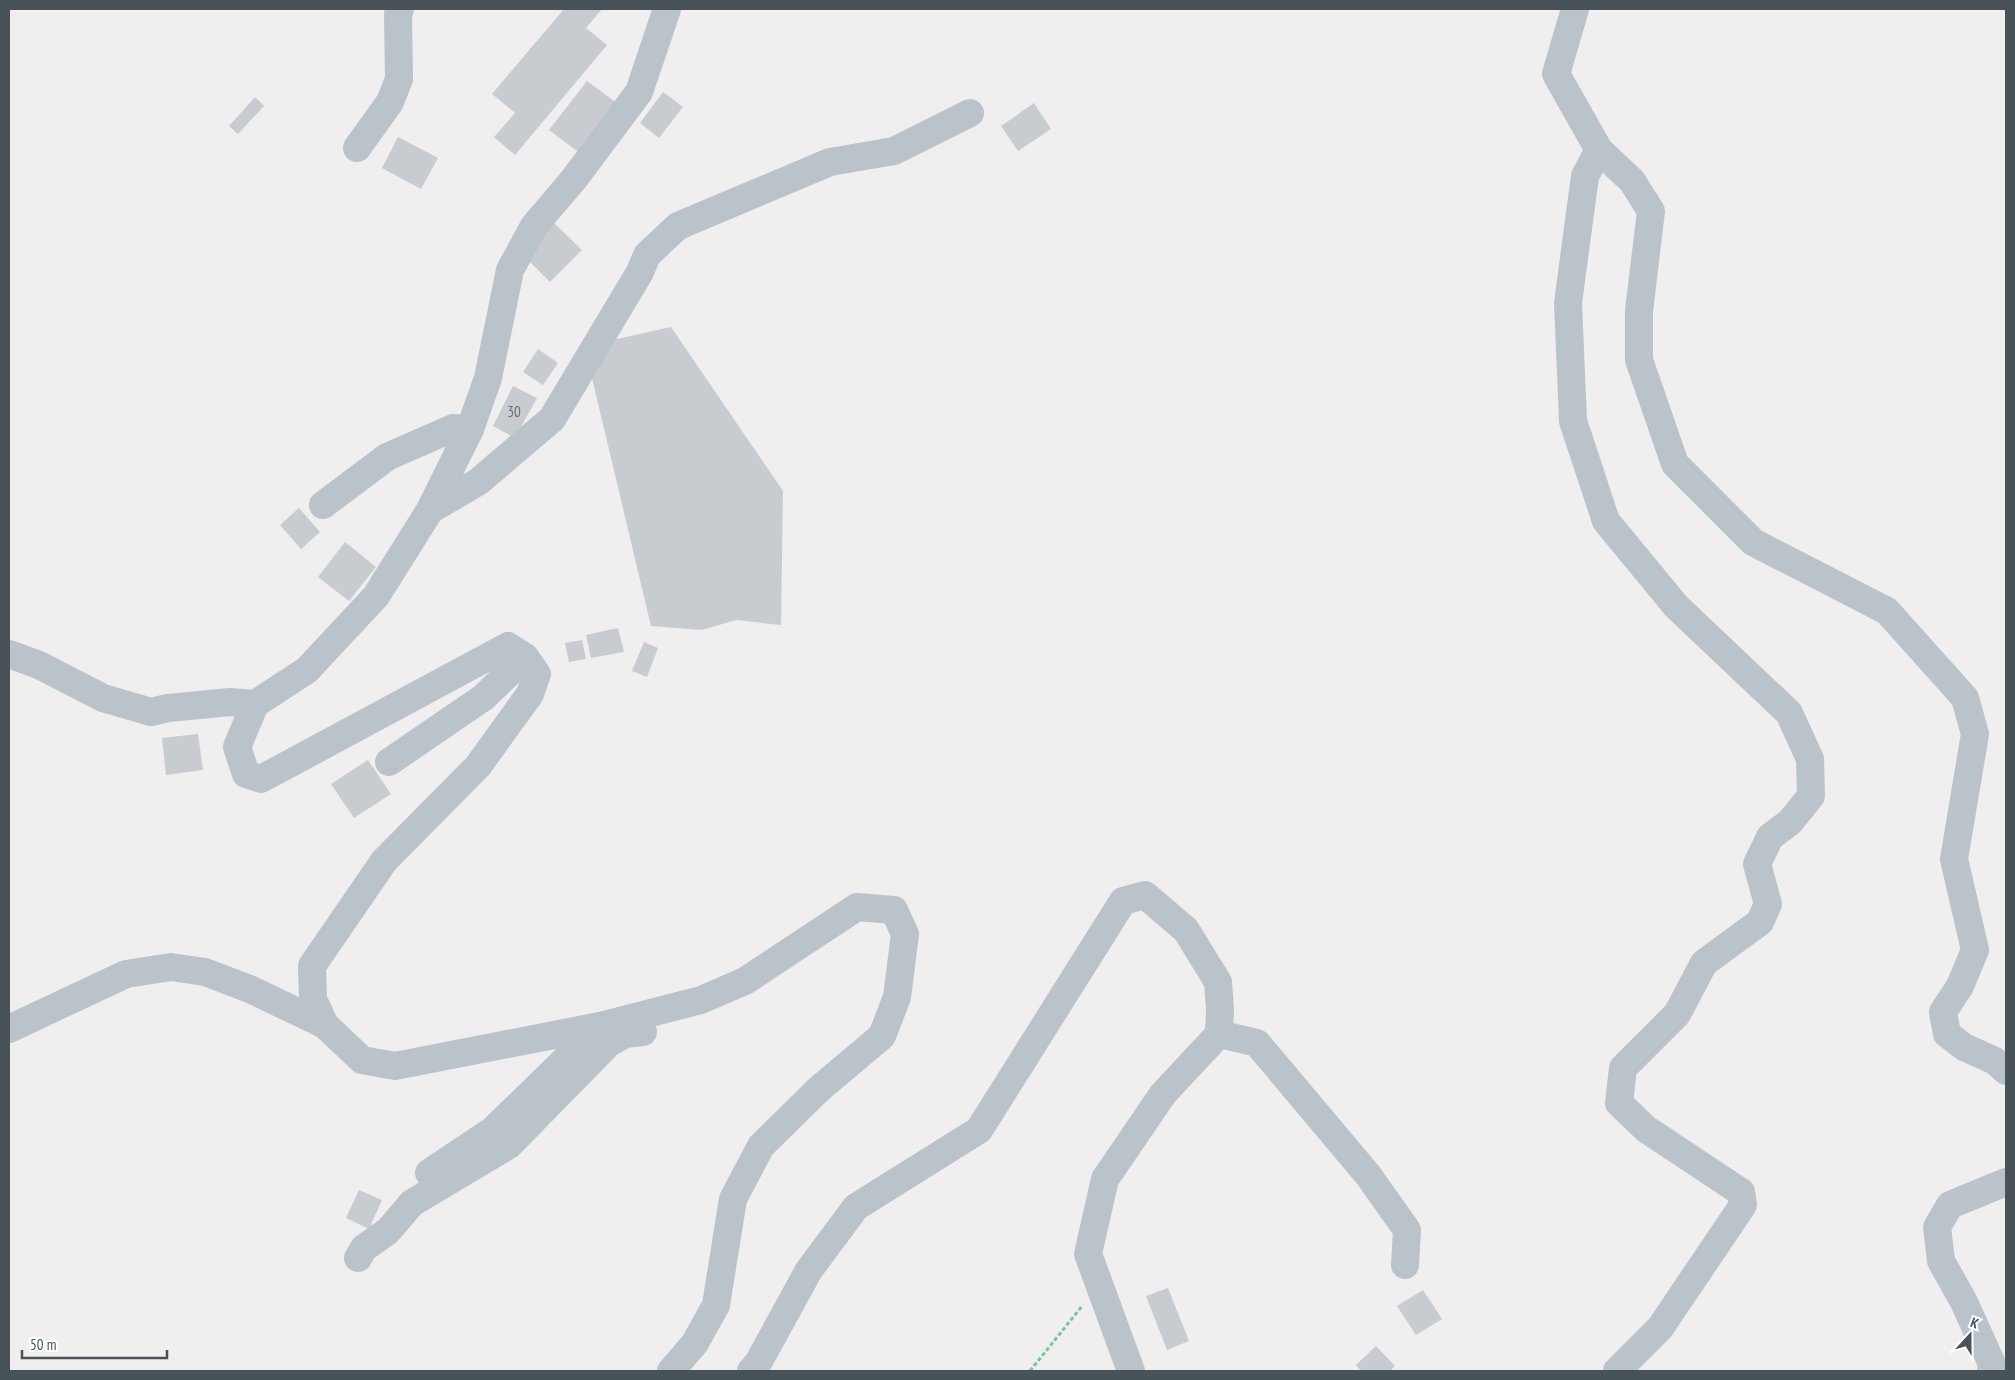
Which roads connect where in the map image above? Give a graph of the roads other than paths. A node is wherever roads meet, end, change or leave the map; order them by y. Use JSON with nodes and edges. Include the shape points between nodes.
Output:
{"nodes":[{"id":1,"x":400,"y":9,"type":"edge"},
{"id":2,"x":667,"y":9,"type":"edge"},
{"id":3,"x":1575,"y":9,"type":"edge"},
{"id":4,"x":970,"y":113,"type":"dead end"},
{"id":5,"x":357,"y":148,"type":"dead end"},
{"id":6,"x":1600,"y":150,"type":"junction"},
{"id":7,"x":470,"y":429,"type":"junction"},
{"id":8,"x":323,"y":505,"type":"dead end"},
{"id":9,"x":430,"y":510,"type":"junction"},
{"id":10,"x":9,"y":654,"type":"edge"},
{"id":11,"x":524,"y":656,"type":"junction"},
{"id":12,"x":255,"y":704,"type":"junction"},
{"id":13,"x":389,"y":762,"type":"dead end"},
{"id":14,"x":701,"y":1000,"type":"junction"},
{"id":15,"x":325,"y":1025,"type":"junction"},
{"id":16,"x":600,"y":1026,"type":"junction"},
{"id":17,"x":9,"y":1030,"type":"edge"},
{"id":18,"x":1218,"y":1034,"type":"junction"},
{"id":19,"x":2006,"y":1071,"type":"edge"},
{"id":20,"x":2006,"y":1182,"type":"edge"},
{"id":21,"x":408,"y":1187,"type":"dead end"},
{"id":22,"x":358,"y":1258,"type":"dead end"},
{"id":23,"x":1405,"y":1265,"type":"dead end"},
{"id":24,"x":671,"y":1371,"type":"edge"},
{"id":25,"x":751,"y":1371,"type":"edge"},
{"id":26,"x":1131,"y":1371,"type":"edge"},
{"id":27,"x":1617,"y":1371,"type":"edge"},
{"id":28,"x":1991,"y":1371,"type":"edge"}],
"edges":[{"from":1,"to":5,"type":"street","via":[[399,79],[390,102]]},
{"from":2,"to":7,"type":"street","via":[[639,92],[534,226],[510,270],[488,378]]},
{"from":3,"to":6,"type":"street","via":[[1556,74]]},
{"from":4,"to":9,"type":"street","via":[[894,151],[830,162],[678,226],[647,255],[552,419],[478,482]]},
{"from":6,"to":19,"type":"street","via":[[1632,181],[1651,211],[1639,311],[1639,360],[1675,464],[1753,542],[1887,611],[1965,698],[1974,734],[1954,859],[1975,950],[1960,986],[1943,1012],[1947,1034]]},
{"from":6,"to":27,"type":"street","via":[[1585,176],[1568,303],[1573,420],[1606,521],[1676,606],[1789,713],[1810,759],[1811,796],[1790,822],[1770,837],[1757,864],[1768,904],[1760,922],[1704,962],[1678,1014],[1623,1068],[1619,1103],[1646,1129],[1741,1192],[1743,1205],[1660,1328]]},
{"from":7,"to":8,"type":"street","via":[[453,428],[387,457]]},
{"from":7,"to":9,"type":"street"},
{"from":9,"to":12,"type":"street","via":[[376,596],[307,670]]},
{"from":10,"to":12,"type":"street","via":[[39,665],[103,698],[151,712],[230,702]]},
{"from":11,"to":12,"type":"street","via":[[508,646],[261,779],[246,774],[237,747]]},
{"from":11,"to":13,"type":"street","via":[[484,697]]},
{"from":11,"to":15,"type":"street","via":[[538,674],[530,694],[478,766],[384,861],[312,966],[313,999]]},
{"from":14,"to":16,"type":"street"},
{"from":14,"to":22,"type":"street","via":[[666,1028],[625,1034],[609,1043],[508,1145],[412,1203],[388,1231],[364,1248]]},
{"from":14,"to":24,"type":"street","via":[[745,981],[857,907],[894,910],[904,934],[897,997],[882,1036],[819,1089],[761,1146],[733,1199],[716,1304],[695,1344]]},
{"from":15,"to":16,"type":"street","via":[[362,1060],[395,1066]]},
{"from":15,"to":17,"type":"street","via":[[252,990],[205,972],[171,967],[126,974]]},
{"from":16,"to":21,"type":"street","via":[[492,1131]]},
{"from":18,"to":23,"type":"street","via":[[1257,1043],[1368,1176],[1407,1230]]},
{"from":18,"to":25,"type":"street","via":[[1218,982],[1186,930],[1145,895],[1123,901],[979,1130],[856,1207],[808,1270]]},
{"from":18,"to":26,"type":"street","via":[[1163,1094],[1105,1179],[1088,1254]]},
{"from":20,"to":28,"type":"street","via":[[1950,1205],[1937,1228],[1940,1261],[1964,1302],[1992,1364]]}]}
